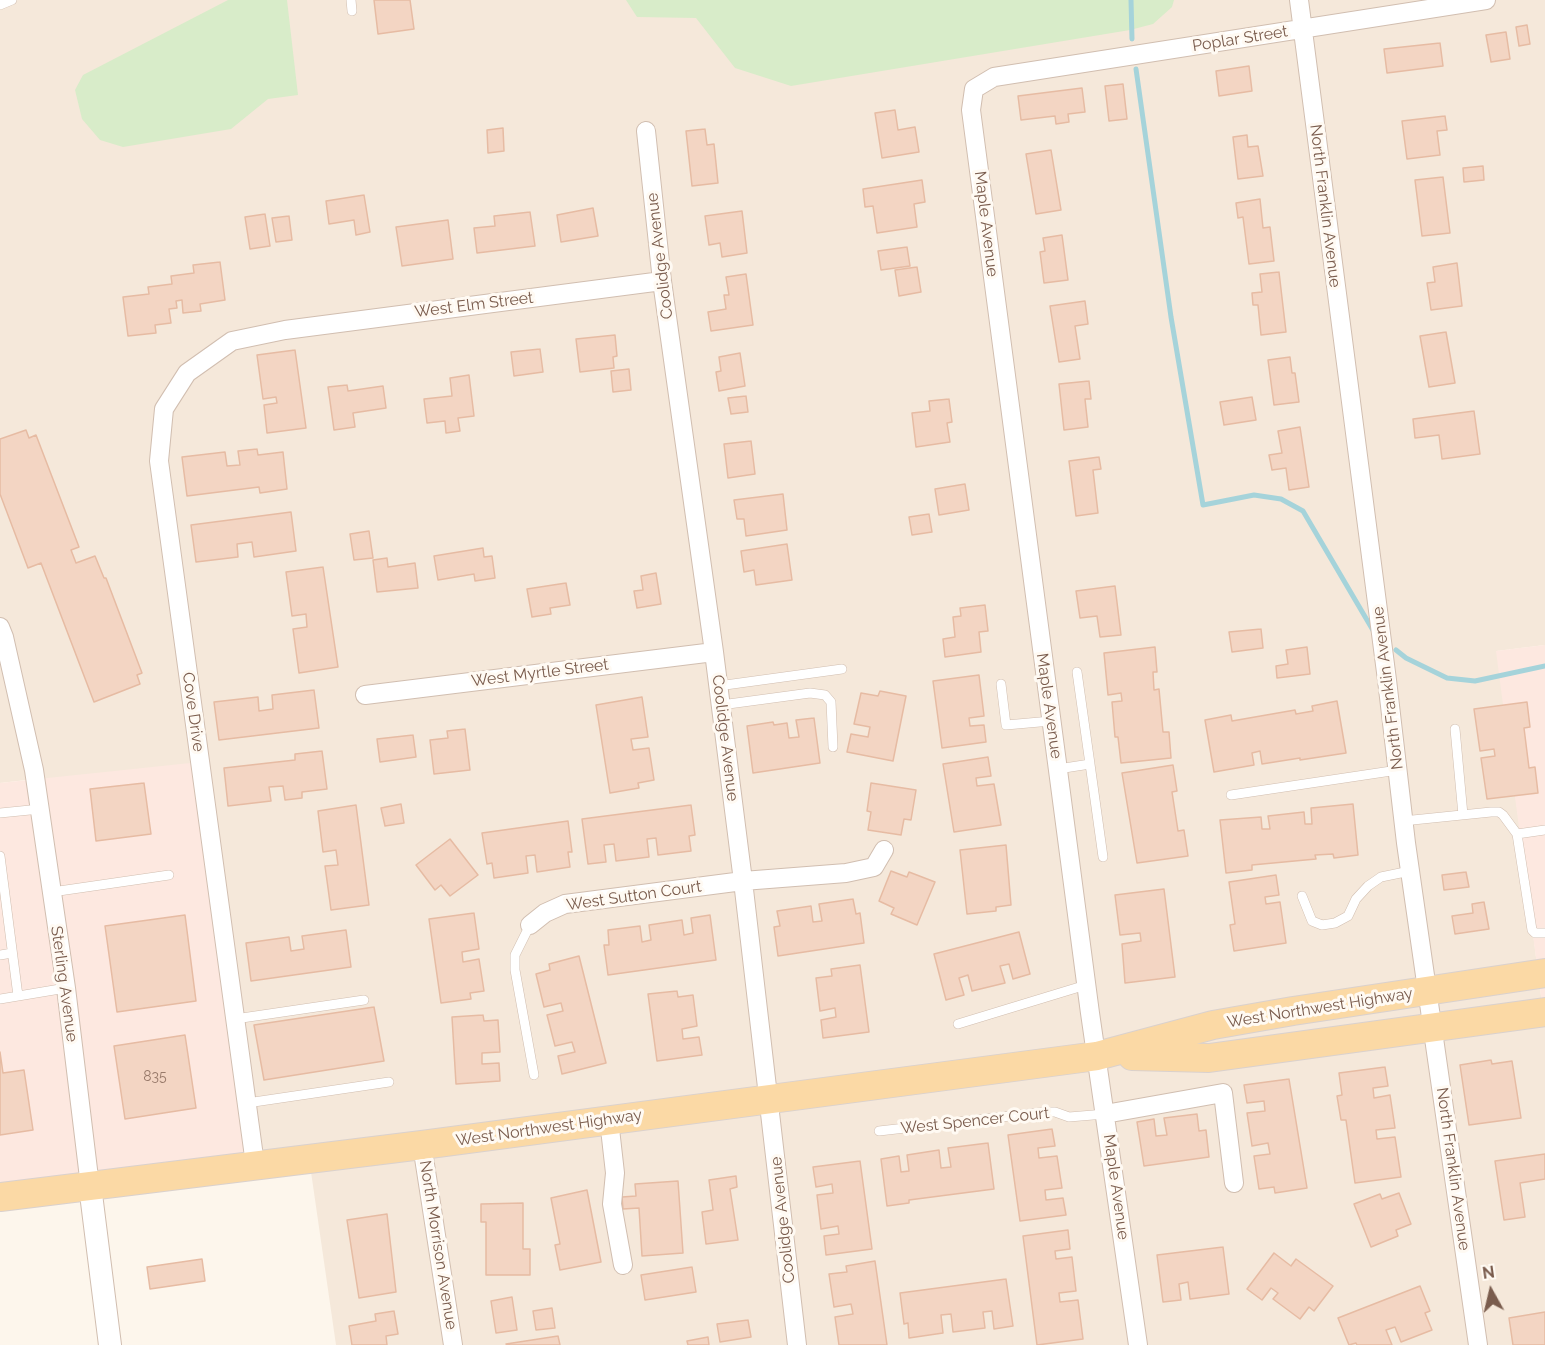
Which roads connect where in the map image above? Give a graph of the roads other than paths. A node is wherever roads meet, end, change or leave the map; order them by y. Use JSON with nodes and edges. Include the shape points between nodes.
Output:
{"nodes":[{"id":1,"x":12,"y":0,"type":"edge"},
{"id":2,"x":351,"y":0,"type":"edge"},
{"id":3,"x":1299,"y":0,"type":"edge"},
{"id":4,"x":1486,"y":0,"type":"edge"},
{"id":5,"x":0,"y":5,"type":"edge"},
{"id":6,"x":352,"y":11,"type":"dead end"},
{"id":7,"x":1302,"y":30,"type":"junction"},
{"id":8,"x":994,"y":77,"type":"joint"},
{"id":9,"x":646,"y":131,"type":"dead end"},
{"id":10,"x":662,"y":281,"type":"junction"},
{"id":11,"x":285,"y":330,"type":"joint"},
{"id":12,"x":0,"y":627,"type":"edge"},
{"id":13,"x":714,"y":652,"type":"junction"},
{"id":14,"x":842,"y":669,"type":"dead end"},
{"id":15,"x":1077,"y":672,"type":"dead end"},
{"id":16,"x":1001,"y":684,"type":"dead end"},
{"id":17,"x":718,"y":686,"type":"junction"},
{"id":18,"x":365,"y":695,"type":"dead end"},
{"id":19,"x":721,"y":705,"type":"junction"},
{"id":20,"x":1051,"y":721,"type":"junction"},
{"id":21,"x":1455,"y":729,"type":"dead end"},
{"id":22,"x":833,"y":747,"type":"dead end"},
{"id":23,"x":1090,"y":764,"type":"junction"},
{"id":24,"x":1058,"y":769,"type":"junction"},
{"id":25,"x":1398,"y":770,"type":"junction"},
{"id":26,"x":1232,"y":795,"type":"dead end"},
{"id":27,"x":40,"y":809,"type":"junction"},
{"id":28,"x":0,"y":813,"type":"edge"},
{"id":29,"x":1463,"y":815,"type":"junction"},
{"id":30,"x":1403,"y":820,"type":"junction"},
{"id":31,"x":1545,"y":830,"type":"edge"},
{"id":32,"x":1517,"y":834,"type":"junction"},
{"id":33,"x":884,"y":850,"type":"dead end"},
{"id":34,"x":1103,"y":857,"type":"dead end"},
{"id":35,"x":0,"y":858,"type":"edge"},
{"id":36,"x":1410,"y":871,"type":"junction"},
{"id":37,"x":169,"y":875,"type":"dead end"},
{"id":38,"x":743,"y":881,"type":"junction"},
{"id":39,"x":52,"y":892,"type":"junction"},
{"id":40,"x":1302,"y":896,"type":"dead end"},
{"id":41,"x":3,"y":907,"type":"edge"},
{"id":42,"x":530,"y":925,"type":"joint"},
{"id":43,"x":1545,"y":933,"type":"edge"},
{"id":44,"x":12,"y":953,"type":"junction"},
{"id":45,"x":0,"y":955,"type":"edge"},
{"id":46,"x":1545,"y":973,"type":"edge"},
{"id":47,"x":1086,"y":985,"type":"junction"},
{"id":48,"x":66,"y":988,"type":"junction"},
{"id":49,"x":1427,"y":991,"type":"junction"},
{"id":50,"x":18,"y":996,"type":"junction"},
{"id":51,"x":0,"y":999,"type":"edge"},
{"id":52,"x":364,"y":1000,"type":"dead end"},
{"id":53,"x":1545,"y":1012,"type":"edge"},
{"id":54,"x":235,"y":1019,"type":"junction"},
{"id":55,"x":957,"y":1024,"type":"dead end"},
{"id":56,"x":1432,"y":1028,"type":"junction"},
{"id":57,"x":1097,"y":1056,"type":"junction"},
{"id":58,"x":534,"y":1075,"type":"dead end"},
{"id":59,"x":389,"y":1083,"type":"dead end"},
{"id":60,"x":769,"y":1099,"type":"junction"},
{"id":61,"x":247,"y":1103,"type":"junction"},
{"id":62,"x":1105,"y":1114,"type":"junction"},
{"id":63,"x":609,"y":1120,"type":"junction"},
{"id":64,"x":879,"y":1131,"type":"dead end"},
{"id":65,"x":422,"y":1145,"type":"junction"},
{"id":66,"x":255,"y":1164,"type":"junction"},
{"id":67,"x":1234,"y":1182,"type":"dead end"},
{"id":68,"x":90,"y":1186,"type":"junction"},
{"id":69,"x":0,"y":1197,"type":"edge"},
{"id":70,"x":623,"y":1265,"type":"dead end"},
{"id":71,"x":110,"y":1345,"type":"edge"},
{"id":72,"x":453,"y":1345,"type":"edge"},
{"id":73,"x":797,"y":1345,"type":"edge"},
{"id":74,"x":1138,"y":1345,"type":"edge"},
{"id":75,"x":1478,"y":1345,"type":"edge"}],
"edges":[{"from":1,"to":5,"type":"lane"},
{"from":2,"to":6,"type":"lane"},
{"from":3,"to":7,"type":"street","name":"North Franklin Avenue"},
{"from":4,"to":7,"type":"street","name":"Poplar Street"},
{"from":7,"to":8,"type":"street","name":"Poplar Street"},
{"from":7,"to":25,"type":"street","name":"North Franklin Avenue"},
{"from":8,"to":20,"type":"street","name":"Maple Avenue","via":[[974,89],[971,110]]},
{"from":9,"to":10,"type":"street","name":"Coolidge Avenue"},
{"from":10,"to":11,"type":"street","name":"West Elm Street"},
{"from":10,"to":13,"type":"street","name":"Coolidge Avenue"},
{"from":11,"to":54,"type":"street","name":"Cove Drive","via":[[232,341],[187,373],[164,409],[159,461]]},
{"from":12,"to":27,"type":"street","name":"Sterling Avenue"},
{"from":13,"to":17,"type":"street","name":"Coolidge Avenue"},
{"from":13,"to":18,"type":"street","name":"West Myrtle Street"},
{"from":14,"to":17,"type":"lane"},
{"from":15,"to":23,"type":"lane"},
{"from":16,"to":20,"type":"lane","via":[[1006,725]]},
{"from":17,"to":19,"type":"street","name":"Coolidge Avenue"},
{"from":19,"to":22,"type":"lane","via":[[810,693],[825,695],[831,702]]},
{"from":19,"to":38,"type":"street","name":"Coolidge Avenue"},
{"from":20,"to":24,"type":"street","name":"Maple Avenue"},
{"from":21,"to":29,"type":"lane"},
{"from":23,"to":24,"type":"lane"},
{"from":23,"to":34,"type":"lane"},
{"from":24,"to":47,"type":"street","name":"Maple Avenue"},
{"from":25,"to":26,"type":"lane"},
{"from":25,"to":30,"type":"street","name":"North Franklin Avenue"},
{"from":27,"to":28,"type":"lane"},
{"from":27,"to":39,"type":"street","name":"Sterling Avenue"},
{"from":29,"to":30,"type":"lane"},
{"from":29,"to":32,"type":"lane","via":[[1499,812]]},
{"from":30,"to":36,"type":"street","name":"North Franklin Avenue"},
{"from":31,"to":32,"type":"lane"},
{"from":32,"to":43,"type":"lane","via":[[1532,930]]},
{"from":33,"to":38,"type":"street","name":"West Sutton Court","via":[[874,867]]},
{"from":35,"to":41,"type":"lane"},
{"from":36,"to":40,"type":"lane","via":[[1381,877],[1368,886],[1348,916],[1335,923],[1322,925],[1312,921]]},
{"from":36,"to":49,"type":"street","name":"North Franklin Avenue"},
{"from":37,"to":39,"type":"lane"},
{"from":38,"to":42,"type":"street","name":"West Sutton Court","via":[[565,904]]},
{"from":38,"to":60,"type":"street","name":"Coolidge Avenue"},
{"from":39,"to":48,"type":"street","name":"Sterling Avenue"},
{"from":41,"to":44,"type":"lane"},
{"from":42,"to":58,"type":"lane","via":[[515,955],[515,970]]},
{"from":44,"to":45,"type":"lane"},
{"from":44,"to":50,"type":"lane"},
{"from":46,"to":49,"type":"main road","name":"West Northwest Highway"},
{"from":47,"to":55,"type":"lane"},
{"from":47,"to":57,"type":"street","name":"Maple Avenue"},
{"from":48,"to":50,"type":"lane"},
{"from":48,"to":68,"type":"street","name":"Sterling Avenue"},
{"from":49,"to":56,"type":"street","name":"North Franklin Avenue"},
{"from":49,"to":57,"type":"main road","name":"West Northwest Highway","via":[[1213,1025]]},
{"from":50,"to":51,"type":"lane"},
{"from":52,"to":54,"type":"lane"},
{"from":53,"to":56,"type":"main road","name":"West Northwest Highway"},
{"from":54,"to":61,"type":"street","name":"Cove Drive"},
{"from":56,"to":57,"type":"main road","name":"West Northwest Highway","via":[[1209,1058]]},
{"from":56,"to":75,"type":"street","name":"North Franklin Avenue"},
{"from":57,"to":60,"type":"main road","name":"West Northwest Highway"},
{"from":57,"to":62,"type":"street","name":"Maple Avenue"},
{"from":59,"to":61,"type":"lane"},
{"from":60,"to":63,"type":"main road","name":"West Northwest Highway"},
{"from":60,"to":73,"type":"street","name":"Coolidge Avenue"},
{"from":61,"to":66,"type":"street","name":"Cove Drive"},
{"from":62,"to":64,"type":"lane","name":"West Spencer Court","via":[[1069,1117],[1045,1112]]},
{"from":62,"to":67,"type":"street","via":[[1223,1093]]},
{"from":62,"to":74,"type":"street","name":"Maple Avenue"},
{"from":63,"to":65,"type":"main road","name":"West Northwest Highway"},
{"from":63,"to":70,"type":"street","via":[[615,1173],[612,1204]]},
{"from":65,"to":66,"type":"main road","name":"West Northwest Highway"},
{"from":65,"to":72,"type":"street","name":"North Morrison Avenue"},
{"from":66,"to":68,"type":"main road","name":"West Northwest Highway"},
{"from":68,"to":69,"type":"main road","name":"West Northwest Highway"},
{"from":68,"to":71,"type":"street","name":"Sterling Avenue"}]}
